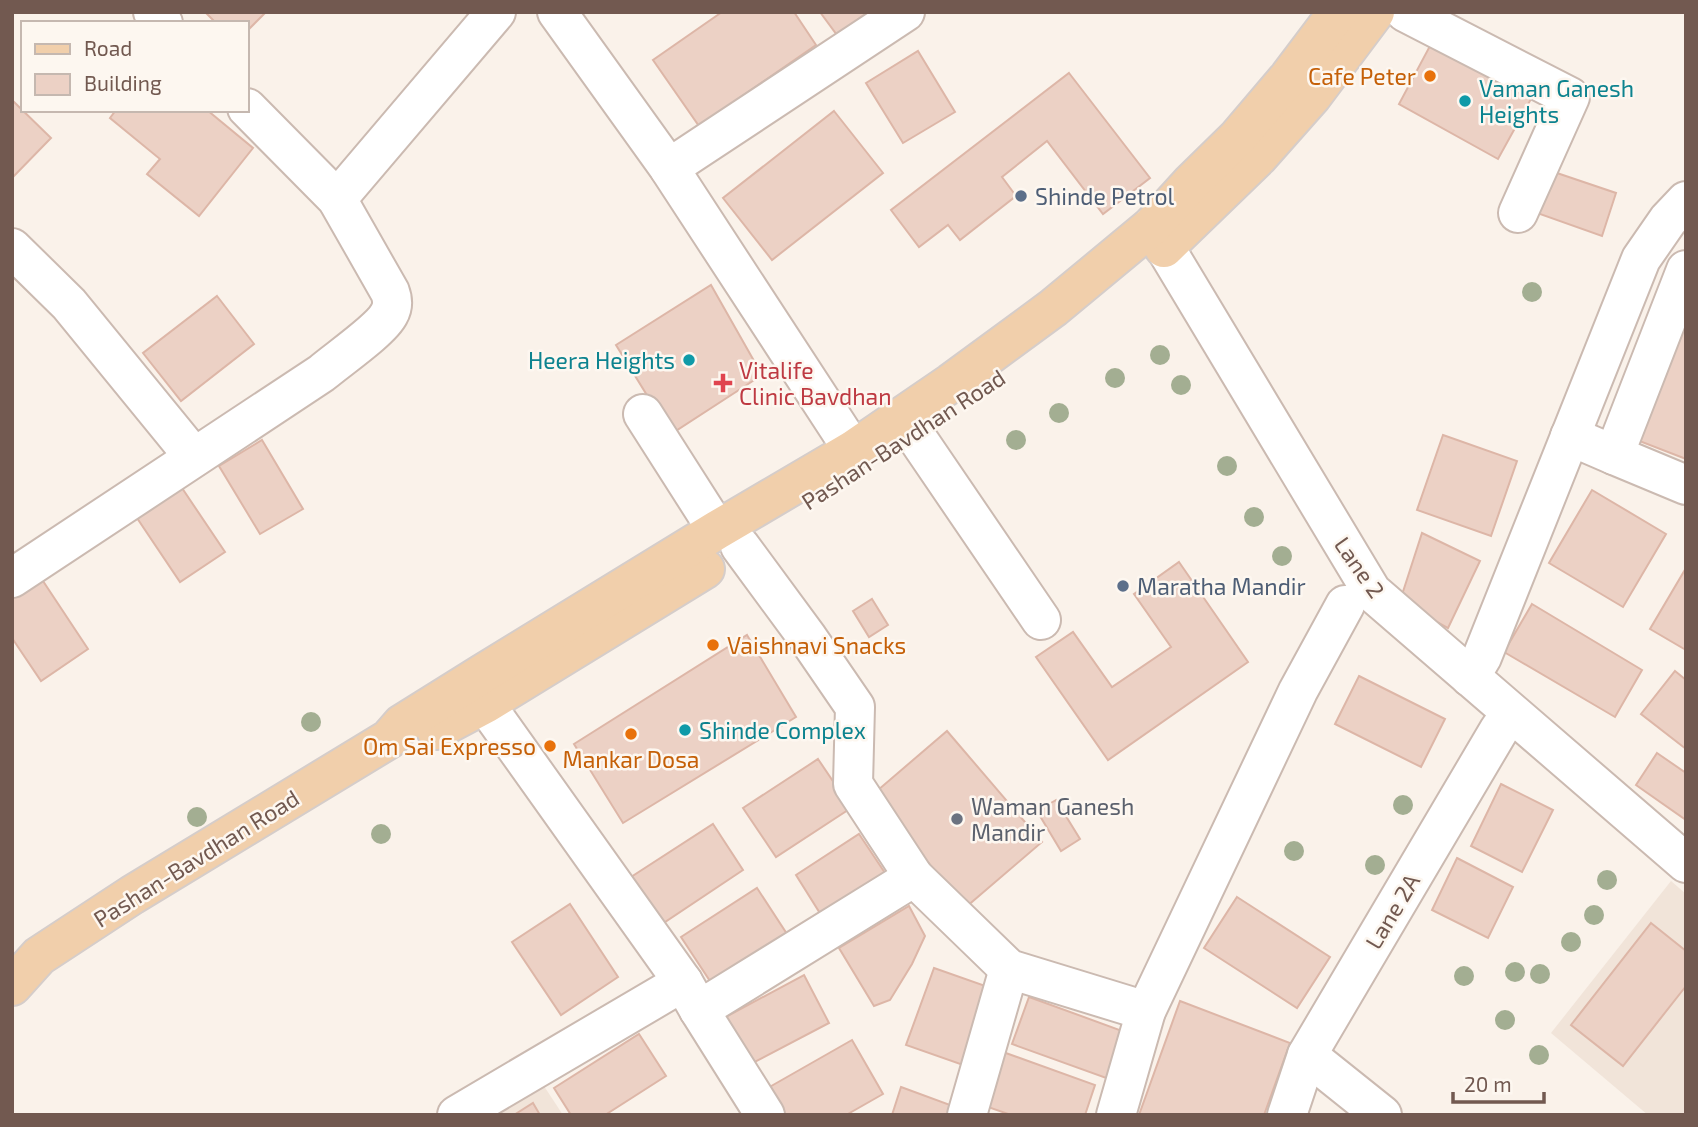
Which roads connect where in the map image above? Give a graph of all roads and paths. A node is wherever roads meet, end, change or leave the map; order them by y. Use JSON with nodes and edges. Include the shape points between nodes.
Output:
{"nodes":[{"id":1,"x":496,"y":12,"type":"edge"},
{"id":2,"x":557,"y":12,"type":"edge"},
{"id":3,"x":905,"y":12,"type":"edge"},
{"id":4,"x":1338,"y":12,"type":"edge"},
{"id":5,"x":1374,"y":12,"type":"edge"},
{"id":6,"x":1405,"y":12,"type":"edge"},
{"id":7,"x":248,"y":109,"type":"edge"},
{"id":8,"x":669,"y":168,"type":"junction"},
{"id":9,"x":337,"y":200,"type":"junction"},
{"id":10,"x":1686,"y":201,"type":"edge"},
{"id":11,"x":1518,"y":213,"type":"dead end"},
{"id":12,"x":1158,"y":237,"type":"junction"},
{"id":13,"x":12,"y":248,"type":"edge"},
{"id":14,"x":1686,"y":270,"type":"edge"},
{"id":15,"x":643,"y":414,"type":"dead end"},
{"id":16,"x":915,"y":435,"type":"junction"},
{"id":17,"x":1570,"y":436,"type":"junction"},
{"id":18,"x":853,"y":450,"type":"junction"},
{"id":19,"x":1614,"y":455,"type":"junction"},
{"id":20,"x":194,"y":457,"type":"junction"},
{"id":21,"x":1686,"y":485,"type":"edge"},
{"id":22,"x":729,"y":538,"type":"junction"},
{"id":23,"x":12,"y":578,"type":"edge"},
{"id":24,"x":1345,"y":605,"type":"dead end"},
{"id":25,"x":1041,"y":620,"type":"dead end"},
{"id":26,"x":1470,"y":677,"type":"junction"},
{"id":27,"x":485,"y":704,"type":"junction"},
{"id":28,"x":1511,"y":713,"type":"junction"},
{"id":29,"x":389,"y":739,"type":"junction"},
{"id":30,"x":1686,"y":863,"type":"edge"},
{"id":31,"x":914,"y":877,"type":"junction"},
{"id":32,"x":1009,"y":969,"type":"junction"},
{"id":33,"x":12,"y":986,"type":"edge"},
{"id":34,"x":691,"y":996,"type":"junction"},
{"id":35,"x":1146,"y":1011,"type":"junction"},
{"id":36,"x":1307,"y":1055,"type":"junction"},
{"id":37,"x":457,"y":1115,"type":"edge"},
{"id":38,"x":765,"y":1115,"type":"edge"},
{"id":39,"x":967,"y":1115,"type":"edge"},
{"id":40,"x":1116,"y":1115,"type":"edge"},
{"id":41,"x":1287,"y":1115,"type":"edge"},
{"id":42,"x":1382,"y":1115,"type":"edge"}],
"edges":[{"from":1,"to":9,"type":"street"},
{"from":2,"to":8,"type":"street"},
{"from":3,"to":8,"type":"street"},
{"from":4,"to":12,"type":"main road","name":"Pashan-Bavdhan Road","via":[[1237,138],[1192,182]]},
{"from":5,"to":12,"type":"main road","name":"Pashan-Bavdhan Road","via":[[1312,96],[1258,157]]},
{"from":6,"to":11,"type":"street","via":[[1570,97]]},
{"from":7,"to":9,"type":"street"},
{"from":8,"to":18,"type":"street"},
{"from":9,"to":20,"type":"street","via":[[390,292],[389,315],[322,373]]},
{"from":10,"to":17,"type":"street","via":[[1641,259]]},
{"from":12,"to":16,"type":"main road","name":"Pashan-Bavdhan Road","via":[[1116,288],[974,397]]},
{"from":12,"to":18,"type":"main road","name":"Pashan-Bavdhan Road"},
{"from":12,"to":26,"type":"street","name":"Lane 2","via":[[1372,592]]},
{"from":13,"to":20,"type":"street","via":[[69,304]]},
{"from":14,"to":19,"type":"street"},
{"from":15,"to":22,"type":"street"},
{"from":16,"to":22,"type":"main road","name":"Pashan-Bavdhan Road","via":[[824,491]]},
{"from":16,"to":25,"type":"street"},
{"from":17,"to":19,"type":"street"},
{"from":17,"to":26,"type":"street"},
{"from":18,"to":22,"type":"main road","name":"Pashan-Bavdhan Road"},
{"from":19,"to":21,"type":"street"},
{"from":20,"to":23,"type":"street"},
{"from":22,"to":27,"type":"main road","name":"Pashan-Bavdhan Road"},
{"from":22,"to":29,"type":"main road","name":"Pashan-Bavdhan Road","via":[[402,724]]},
{"from":22,"to":31,"type":"street","via":[[855,707],[853,784]]},
{"from":24,"to":35,"type":"street","via":[[1298,691]]},
{"from":26,"to":28,"type":"street","name":"Lane 2"},
{"from":27,"to":29,"type":"main road","name":"Pashan-Bavdhan Road","via":[[424,736],[407,741]]},
{"from":27,"to":34,"type":"street"},
{"from":28,"to":30,"type":"street","name":"Lane 2"},
{"from":28,"to":36,"type":"street","name":"Lane 2A"},
{"from":29,"to":33,"type":"main road","name":"Pashan-Bavdhan Road","via":[[132,895],[39,956]]},
{"from":31,"to":32,"type":"street"},
{"from":31,"to":34,"type":"street"},
{"from":32,"to":35,"type":"street"},
{"from":32,"to":39,"type":"street"},
{"from":34,"to":37,"type":"street"},
{"from":34,"to":38,"type":"street"},
{"from":35,"to":40,"type":"street"},
{"from":36,"to":41,"type":"street","name":"Lane 2A"},
{"from":36,"to":42,"type":"street"}]}
